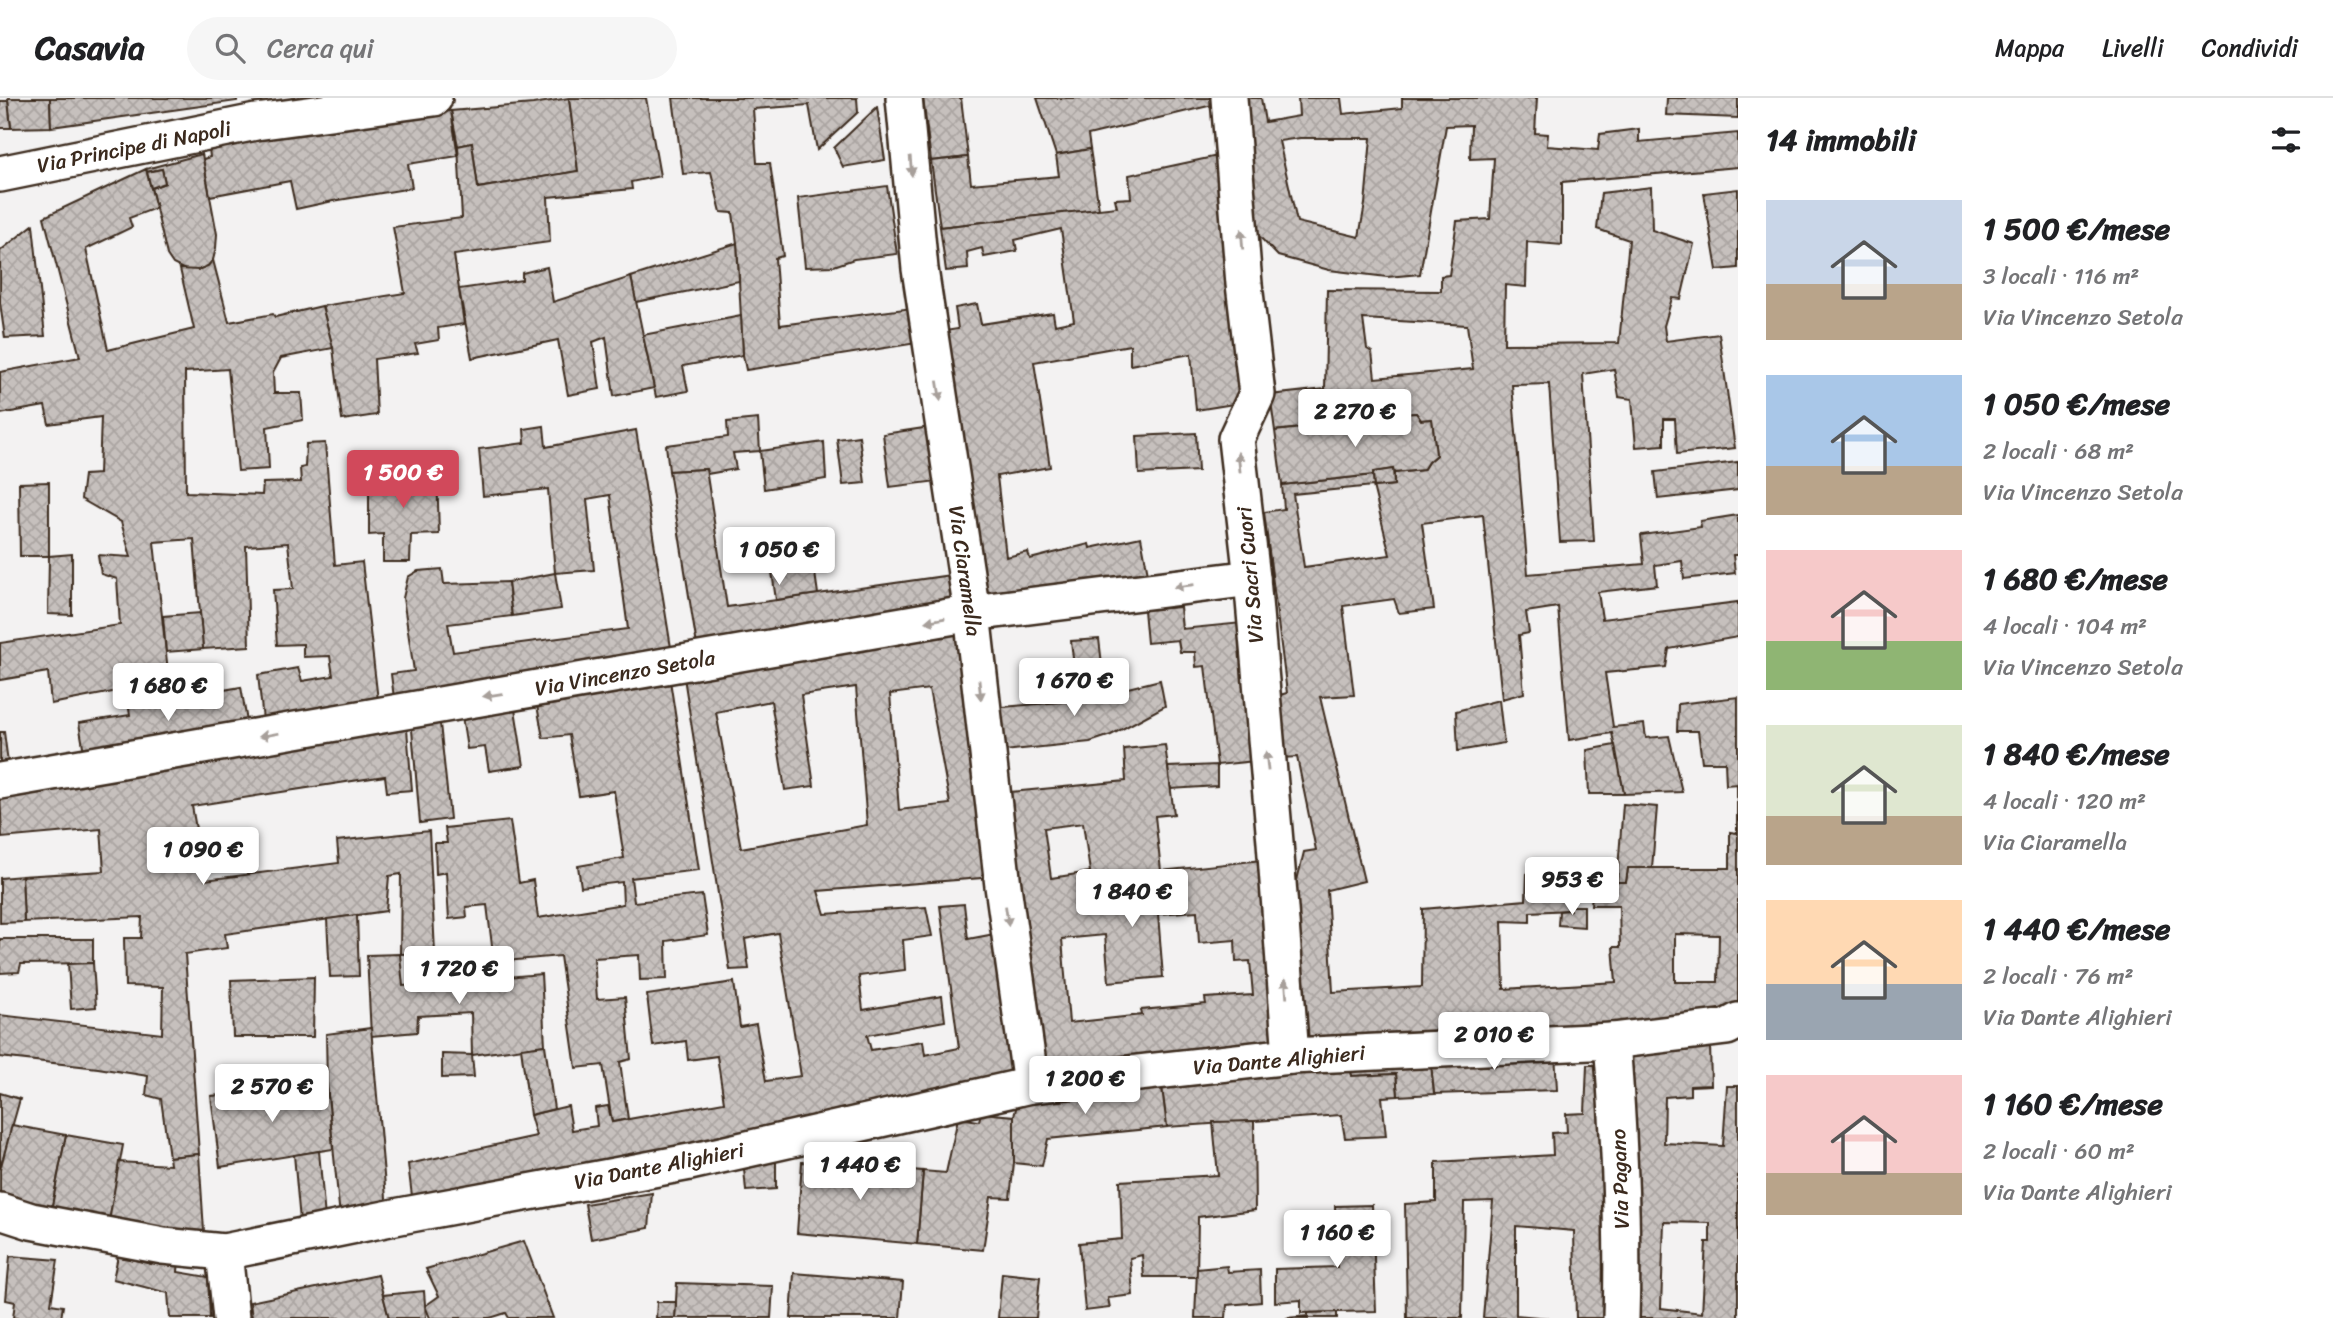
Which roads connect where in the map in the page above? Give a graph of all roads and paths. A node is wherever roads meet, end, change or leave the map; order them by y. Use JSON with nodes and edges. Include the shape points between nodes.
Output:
{"nodes":[{"id":1,"x":434,"y":98,"type":"edge"},
{"id":2,"x":904,"y":98,"type":"edge"},
{"id":3,"x":1229,"y":98,"type":"edge"},
{"id":4,"x":255,"y":110,"type":"edge"},
{"id":5,"x":0,"y":174,"type":"edge"},
{"id":6,"x":1252,"y":578,"type":"junction"},
{"id":7,"x":972,"y":613,"type":"junction"},
{"id":8,"x":0,"y":781,"type":"edge"},
{"id":9,"x":1738,"y":1020,"type":"edge"},
{"id":10,"x":1612,"y":1041,"type":"junction"},
{"id":11,"x":1291,"y":1056,"type":"junction"},
{"id":12,"x":1031,"y":1085,"type":"junction"},
{"id":13,"x":0,"y":1210,"type":"edge"},
{"id":14,"x":224,"y":1252,"type":"junction"},
{"id":15,"x":231,"y":1318,"type":"edge"},
{"id":16,"x":1621,"y":1318,"type":"edge"}],
"edges":[{"from":1,"to":4,"type":"street","name":"Via Principe di Napoli"},
{"from":2,"to":7,"type":"street","name":"Via Ciaramella","one_way":true,"via":[[920,269]]},
{"from":6,"to":3,"type":"street","name":"Via Sacri Cuori","one_way":true,"via":[[1236,439],[1256,394]]},
{"from":4,"to":5,"type":"street","name":"Via Principe di Napoli"},
{"from":6,"to":7,"type":"street","name":"Via Vincenzo Setola","one_way":true},
{"from":11,"to":6,"type":"street","name":"Via Sacri Cuori","one_way":true},
{"from":7,"to":8,"type":"street","name":"Via Vincenzo Setola","one_way":true},
{"from":7,"to":12,"type":"street","name":"Via Ciaramella","one_way":true},
{"from":9,"to":10,"type":"street","name":"Via Dante Alighieri","via":[[1727,1027]]},
{"from":10,"to":11,"type":"street","name":"Via Dante Alighieri"},
{"from":10,"to":16,"type":"street","name":"Via Pagano","via":[[1619,1139]]},
{"from":11,"to":12,"type":"street","name":"Via Dante Alighieri"},
{"from":12,"to":14,"type":"street","name":"Via Dante Alighieri","via":[[690,1161]]},
{"from":13,"to":14,"type":"street","name":"Via Dante Alighieri","via":[[31,1221],[149,1244]]},
{"from":14,"to":15,"type":"street"}]}
